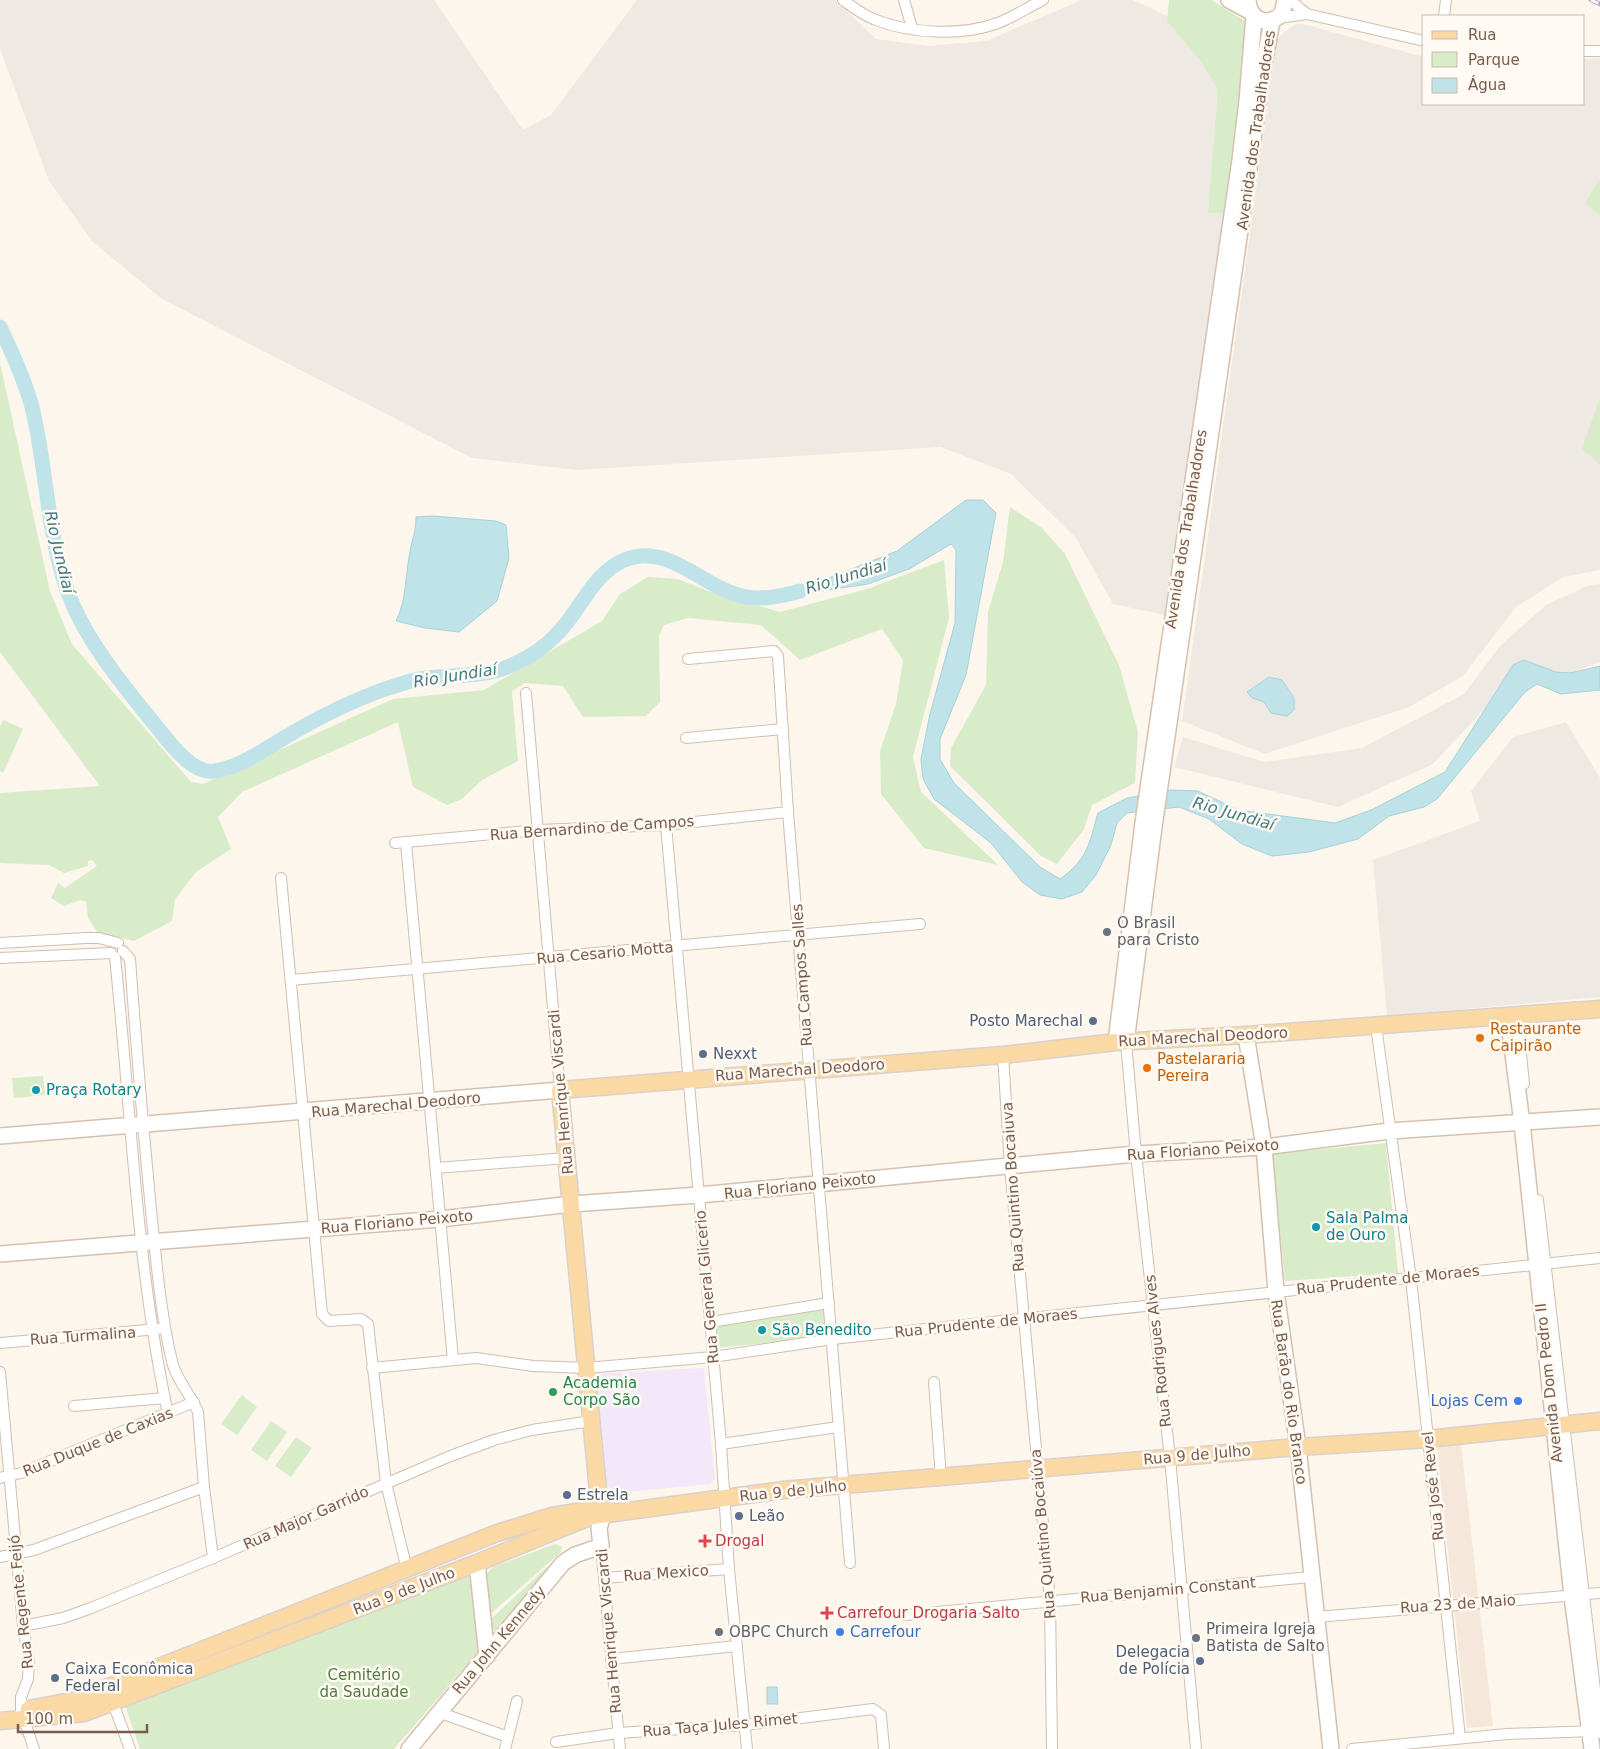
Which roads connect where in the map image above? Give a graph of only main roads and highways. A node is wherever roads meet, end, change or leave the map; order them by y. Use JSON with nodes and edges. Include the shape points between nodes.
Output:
{"nodes":[{"id":1,"x":1229,"y":0,"type":"edge"},
{"id":2,"x":1285,"y":0,"type":"edge"},
{"id":3,"x":1251,"y":9,"type":"edge"},
{"id":4,"x":1275,"y":20,"type":"junction"},
{"id":5,"x":1157,"y":772,"type":"junction"},
{"id":6,"x":1600,"y":1009,"type":"edge"},
{"id":7,"x":1515,"y":1016,"type":"junction"},
{"id":8,"x":1246,"y":1035,"type":"junction"},
{"id":9,"x":1121,"y":1042,"type":"junction"},
{"id":10,"x":560,"y":1090,"type":"junction"},
{"id":11,"x":1600,"y":1117,"type":"edge"},
{"id":12,"x":1525,"y":1123,"type":"junction"},
{"id":13,"x":0,"y":1136,"type":"edge"},
{"id":14,"x":1264,"y":1148,"type":"junction"},
{"id":15,"x":572,"y":1204,"type":"junction"},
{"id":16,"x":0,"y":1254,"type":"edge"},
{"id":17,"x":1600,"y":1421,"type":"edge"},
{"id":18,"x":1559,"y":1425,"type":"junction"},
{"id":19,"x":1298,"y":1446,"type":"junction"},
{"id":20,"x":598,"y":1516,"type":"junction"},
{"id":21,"x":539,"y":1519,"type":"junction"},
{"id":22,"x":601,"y":1546,"type":"joint"},
{"id":23,"x":477,"y":1563,"type":"junction"},
{"id":24,"x":484,"y":1626,"type":"junction"},
{"id":25,"x":504,"y":1634,"type":"junction"},
{"id":26,"x":487,"y":1656,"type":"junction"},
{"id":27,"x":0,"y":1712,"type":"edge"},
{"id":28,"x":29,"y":1714,"type":"junction"},
{"id":29,"x":0,"y":1721,"type":"edge"},
{"id":30,"x":1597,"y":1731,"type":"edge"},
{"id":31,"x":409,"y":1749,"type":"edge"},
{"id":32,"x":1332,"y":1749,"type":"edge"},
{"id":33,"x":1592,"y":1749,"type":"edge"}],
"edges":[{"from":1,"to":3,"type":"main road"},
{"from":2,"to":4,"type":"main road","name":"Avenida dos Trabalhadores","via":[[1284,9]]},
{"from":3,"to":4,"type":"main road","via":[[1261,20]]},
{"from":3,"to":5,"type":"main road","name":"Avenida dos Trabalhadores","via":[[1247,101],[1239,169]]},
{"from":4,"to":5,"type":"main road","name":"Avenida dos Trabalhadores","via":[[1264,64]]},
{"from":5,"to":9,"type":"main road","name":"Avenida dos Trabalhadores"},
{"from":6,"to":7,"type":"main road","name":"Rua Marechal Deodoro"},
{"from":7,"to":8,"type":"main road","name":"Rua Marechal Deodoro"},
{"from":7,"to":12,"type":"main road","name":"Avenida Dom Pedro II"},
{"from":8,"to":9,"type":"main road","name":"Rua Marechal Deodoro"},
{"from":8,"to":14,"type":"main road","name":"Rua Barão do Rio Branco"},
{"from":9,"to":10,"type":"main road","name":"Rua Marechal Deodoro","via":[[1003,1055]]},
{"from":10,"to":13,"type":"main road","name":"Rua Marechal Deodoro"},
{"from":10,"to":15,"type":"main road","name":"Rua Henrique Viscardi"},
{"from":11,"to":12,"type":"main road","name":"Rua Floriano Peixoto"},
{"from":12,"to":14,"type":"main road","name":"Rua Floriano Peixoto","via":[[1388,1131]]},
{"from":12,"to":18,"type":"main road","name":"Avenida Dom Pedro II"},
{"from":14,"to":15,"type":"main road","name":"Rua Floriano Peixoto","via":[[1136,1154],[699,1196]]},
{"from":14,"to":19,"type":"main road","name":"Rua Barão do Rio Branco","via":[[1276,1291]]},
{"from":15,"to":16,"type":"main road","name":"Rua Floriano Peixoto","via":[[316,1230]]},
{"from":15,"to":20,"type":"main road","name":"Rua Henrique Viscardi","via":[[600,1504]]},
{"from":17,"to":18,"type":"main road","name":"Rua 9 de Julho"},
{"from":18,"to":19,"type":"main road","name":"Rua 9 de Julho","via":[[1427,1439]]},
{"from":18,"to":30,"type":"main road","name":"Avenida Dom Pedro II"},
{"from":19,"to":20,"type":"main road","name":"Rua 9 de Julho","via":[[843,1485]]},
{"from":19,"to":32,"type":"main road","name":"Rua Barão do Rio Branco"},
{"from":20,"to":21,"type":"main road","name":"Rua 9 de Julho"},
{"from":20,"to":22,"type":"main road","name":"Rua Henrique Viscardi"},
{"from":20,"to":23,"type":"main road","name":"Rua 9 de Julho"},
{"from":21,"to":23,"type":"main road","via":[[525,1531],[486,1546],[478,1555]]},
{"from":21,"to":28,"type":"main road","name":"Rua 9 de Julho","via":[[350,1590],[176,1662]]},
{"from":22,"to":25,"type":"main road","name":"Rua John Kennedy","via":[[563,1563]]},
{"from":23,"to":24,"type":"main road"},
{"from":23,"to":28,"type":"main road","name":"Rua 9 de Julho","via":[[84,1713]]},
{"from":24,"to":25,"type":"main road","via":[[490,1634]]},
{"from":24,"to":26,"type":"main road"},
{"from":25,"to":26,"type":"main road","name":"Rua John Kennedy"},
{"from":26,"to":31,"type":"main road","name":"Rua John Kennedy"},
{"from":27,"to":28,"type":"main road","name":"Rua 9 de Julho"},
{"from":28,"to":29,"type":"main road","name":"Rua 9 de Julho"},
{"from":30,"to":33,"type":"main road","name":"Avenida Dom Pedro II"}]}
